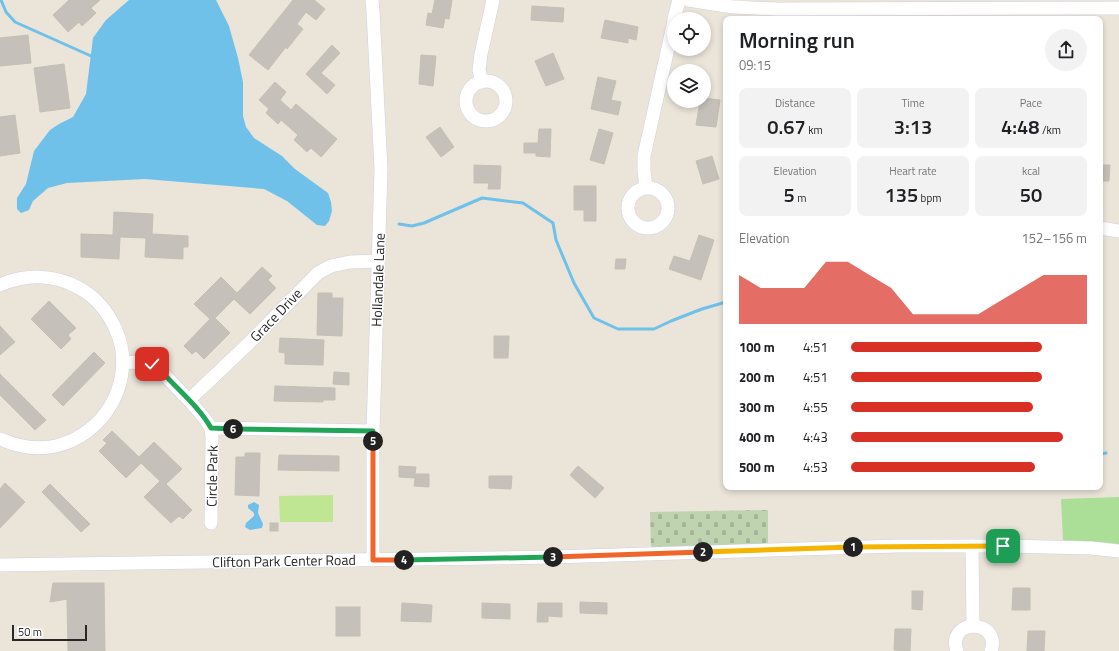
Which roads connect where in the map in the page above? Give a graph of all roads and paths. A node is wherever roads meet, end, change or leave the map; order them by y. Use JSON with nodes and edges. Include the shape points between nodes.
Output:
{"nodes":[{"id":1,"x":372,"y":0,"type":"edge"},
{"id":2,"x":493,"y":0,"type":"edge"},
{"id":3,"x":679,"y":0,"type":"edge"},
{"id":4,"x":688,"y":0,"type":"edge"},
{"id":5,"x":1119,"y":8,"type":"edge"},
{"id":6,"x":676,"y":12,"type":"edge"},
{"id":7,"x":667,"y":52,"type":"edge"},
{"id":8,"x":482,"y":82,"type":"dead end"},
{"id":9,"x":646,"y":187,"type":"dead end"},
{"id":10,"x":1103,"y":228,"type":"edge"},
{"id":11,"x":1119,"y":231,"type":"edge"},
{"id":12,"x":378,"y":261,"type":"junction"},
{"id":13,"x":0,"y":285,"type":"edge"},
{"id":14,"x":123,"y":363,"type":"junction"},
{"id":15,"x":189,"y":400,"type":"junction"},
{"id":16,"x":211,"y":428,"type":"junction"},
{"id":17,"x":373,"y":431,"type":"junction"},
{"id":18,"x":0,"y":439,"type":"edge"},
{"id":19,"x":211,"y":523,"type":"dead end"},
{"id":20,"x":972,"y":546,"type":"junction"},
{"id":21,"x":1119,"y":551,"type":"edge"},
{"id":22,"x":373,"y":560,"type":"junction"},
{"id":23,"x":0,"y":565,"type":"edge"},
{"id":24,"x":973,"y":625,"type":"junction"},
{"id":25,"x":957,"y":651,"type":"edge"},
{"id":26,"x":991,"y":651,"type":"edge"}],
"edges":[{"from":1,"to":12,"type":"street","name":"Hollandale Lane","via":[[381,169]]},
{"from":2,"to":8,"type":"street","via":[[481,54],[479,70]]},
{"from":3,"to":6,"type":"street"},
{"from":4,"to":5,"type":"street","via":[[733,7],[776,9]]},
{"from":7,"to":9,"type":"street","via":[[644,156]]},
{"from":10,"to":11,"type":"street"},
{"from":12,"to":15,"type":"street","name":"Grace Drive","via":[[350,262],[331,266],[318,273]]},
{"from":12,"to":17,"type":"street","name":"Hollandale Lane"},
{"from":13,"to":14,"type":"street","via":[[26,277],[41,277],[57,279],[85,291],[97,301],[113,322],[120,342]]},
{"from":14,"to":15,"type":"street","via":[[142,362],[157,366]]},
{"from":14,"to":18,"type":"street","via":[[122,378],[111,406],[102,418],[81,436],[56,446],[41,448],[12,444]]},
{"from":15,"to":16,"type":"street"},
{"from":16,"to":17,"type":"street"},
{"from":16,"to":19,"type":"street","name":"Circle Park"},
{"from":17,"to":22,"type":"street","name":"Hollandale Lane"},
{"from":20,"to":21,"type":"street","name":"Clifton Park Center Road","via":[[1091,548]]},
{"from":20,"to":22,"type":"street","name":"Clifton Park Center Road"},
{"from":20,"to":24,"type":"street"},
{"from":22,"to":23,"type":"street","name":"Clifton Park Center Road"},
{"from":24,"to":25,"type":"street","via":[[959,633],[956,638]]},
{"from":24,"to":26,"type":"street","via":[[988,632],[992,643]]}]}
